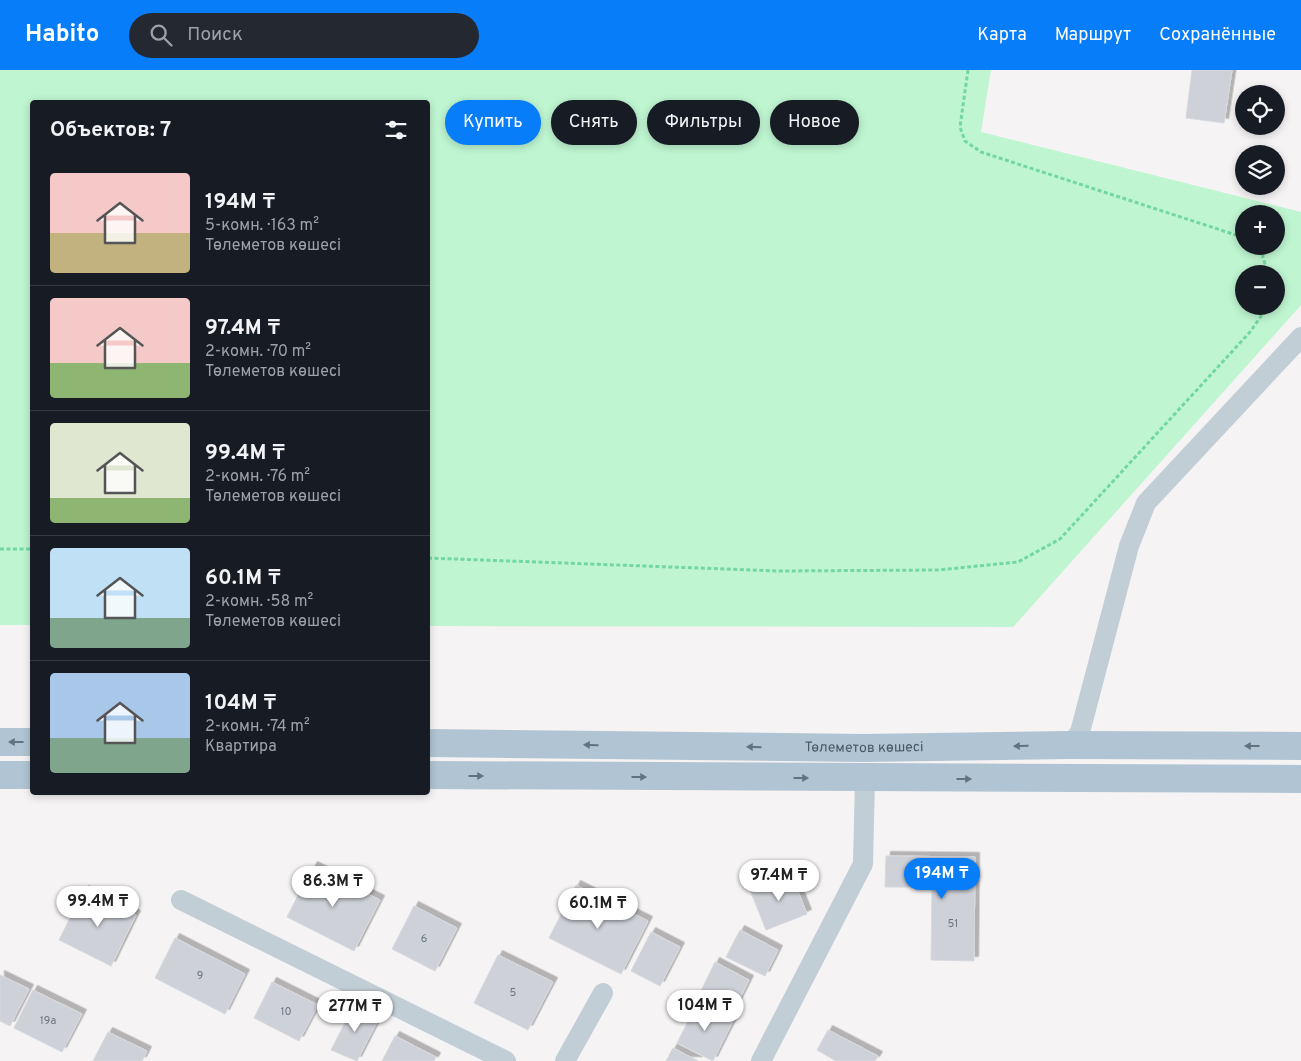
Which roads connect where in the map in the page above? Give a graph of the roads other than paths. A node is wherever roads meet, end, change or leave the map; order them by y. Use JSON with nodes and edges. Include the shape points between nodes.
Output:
{"nodes":[{"id":1,"x":1301,"y":337,"type":"edge"},
{"id":2,"x":0,"y":742,"type":"edge"},
{"id":3,"x":30,"y":742,"type":"edge"},
{"id":4,"x":430,"y":743,"type":"edge"},
{"id":5,"x":1070,"y":745,"type":"junction"},
{"id":6,"x":1301,"y":746,"type":"edge"},
{"id":7,"x":0,"y":775,"type":"edge"},
{"id":8,"x":30,"y":775,"type":"edge"},
{"id":9,"x":430,"y":775,"type":"edge"},
{"id":10,"x":865,"y":778,"type":"junction"},
{"id":11,"x":1301,"y":779,"type":"edge"},
{"id":12,"x":181,"y":900,"type":"dead end"},
{"id":13,"x":603,"y":993,"type":"dead end"},
{"id":14,"x":506,"y":1061,"type":"edge"},
{"id":15,"x":565,"y":1061,"type":"edge"},
{"id":16,"x":760,"y":1061,"type":"edge"}],
"edges":[{"from":1,"to":5,"type":"street","via":[[1146,503],[1129,546],[1080,732]]},
{"from":3,"to":2,"type":"main road","one_way":true},
{"from":5,"to":4,"type":"main road","name":"Төлеметов көшесі","one_way":true,"via":[[864,748]]},
{"from":6,"to":5,"type":"main road","name":"Төлеметов көшесі","one_way":true},
{"from":7,"to":8,"type":"main road"},
{"from":9,"to":10,"type":"main road","one_way":true},
{"from":10,"to":11,"type":"main road","one_way":true},
{"from":10,"to":16,"type":"street","via":[[862,864]]},
{"from":12,"to":14,"type":"street"},
{"from":13,"to":15,"type":"street"}]}
